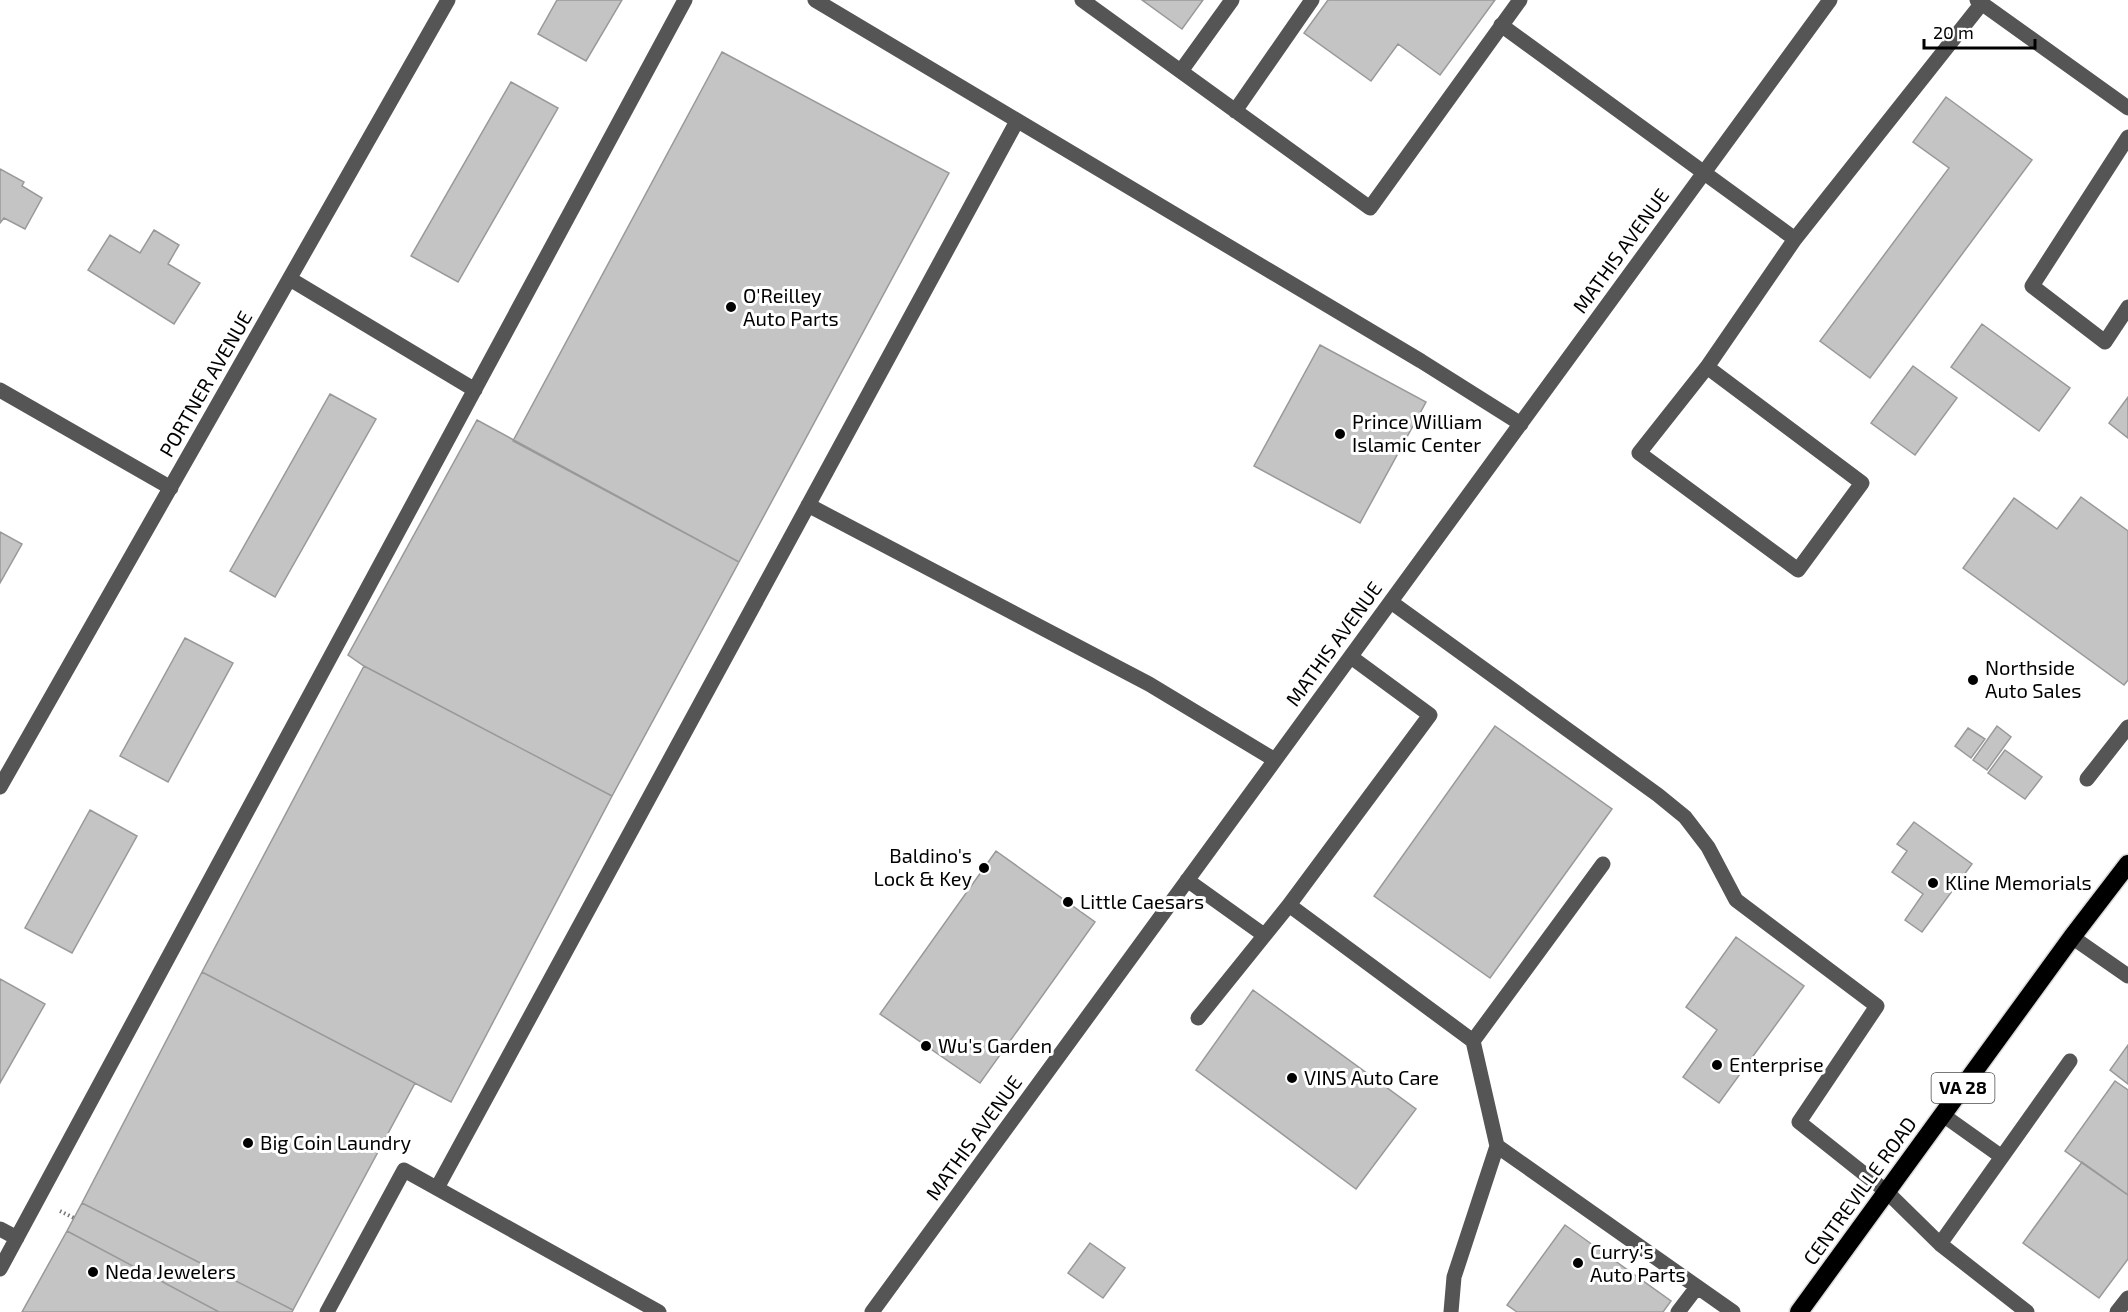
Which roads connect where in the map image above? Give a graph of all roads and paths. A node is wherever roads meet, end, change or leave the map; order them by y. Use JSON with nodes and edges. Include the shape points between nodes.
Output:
{"nodes":[{"id":1,"x":448,"y":0,"type":"edge"},
{"id":2,"x":685,"y":0,"type":"edge"},
{"id":3,"x":815,"y":0,"type":"edge"},
{"id":4,"x":1082,"y":0,"type":"edge"},
{"id":5,"x":1232,"y":0,"type":"edge"},
{"id":6,"x":1312,"y":0,"type":"edge"},
{"id":7,"x":1520,"y":0,"type":"edge"},
{"id":8,"x":1830,"y":0,"type":"edge"},
{"id":9,"x":1980,"y":2,"type":"edge"},
{"id":10,"x":1501,"y":26,"type":"junction"},
{"id":11,"x":1181,"y":71,"type":"junction"},
{"id":12,"x":2128,"y":108,"type":"edge"},
{"id":13,"x":1235,"y":111,"type":"junction"},
{"id":14,"x":1017,"y":121,"type":"junction"},
{"id":15,"x":2128,"y":137,"type":"edge"},
{"id":16,"x":1704,"y":173,"type":"junction"},
{"id":17,"x":1795,"y":239,"type":"junction"},
{"id":18,"x":290,"y":279,"type":"junction"},
{"id":19,"x":2128,"y":307,"type":"edge"},
{"id":20,"x":1707,"y":367,"type":"junction"},
{"id":21,"x":0,"y":390,"type":"edge"},
{"id":22,"x":475,"y":390,"type":"junction"},
{"id":23,"x":1521,"y":424,"type":"junction"},
{"id":24,"x":171,"y":488,"type":"junction"},
{"id":25,"x":808,"y":505,"type":"junction"},
{"id":26,"x":1391,"y":602,"type":"junction"},
{"id":27,"x":1351,"y":657,"type":"junction"},
{"id":28,"x":2128,"y":727,"type":"edge"},
{"id":29,"x":1275,"y":760,"type":"junction"},
{"id":30,"x":2087,"y":779,"type":"dead end"},
{"id":31,"x":0,"y":787,"type":"edge"},
{"id":32,"x":1603,"y":864,"type":"dead end"},
{"id":33,"x":2128,"y":864,"type":"edge"},
{"id":34,"x":1187,"y":880,"type":"junction"},
{"id":35,"x":1288,"y":905,"type":"junction"},
{"id":36,"x":1264,"y":935,"type":"junction"},
{"id":37,"x":2072,"y":937,"type":"junction"},
{"id":38,"x":2128,"y":976,"type":"edge"},
{"id":39,"x":1198,"y":1018,"type":"dead end"},
{"id":40,"x":1473,"y":1041,"type":"junction"},
{"id":41,"x":2070,"y":1061,"type":"dead end"},
{"id":42,"x":1943,"y":1115,"type":"junction"},
{"id":43,"x":1497,"y":1146,"type":"junction"},
{"id":44,"x":2002,"y":1157,"type":"junction"},
{"id":45,"x":437,"y":1188,"type":"junction"},
{"id":46,"x":1887,"y":1192,"type":"junction"},
{"id":47,"x":0,"y":1229,"type":"edge"},
{"id":48,"x":17,"y":1238,"type":"junction"},
{"id":49,"x":1940,"y":1244,"type":"junction"},
{"id":50,"x":0,"y":1269,"type":"edge"},
{"id":51,"x":1697,"y":1287,"type":"junction"},
{"id":52,"x":2128,"y":1298,"type":"edge"},
{"id":53,"x":327,"y":1312,"type":"edge"},
{"id":54,"x":659,"y":1312,"type":"edge"},
{"id":55,"x":873,"y":1312,"type":"edge"},
{"id":56,"x":1451,"y":1312,"type":"edge"},
{"id":57,"x":1678,"y":1312,"type":"edge"},
{"id":58,"x":1733,"y":1312,"type":"edge"},
{"id":59,"x":1799,"y":1312,"type":"edge"},
{"id":60,"x":2027,"y":1312,"type":"edge"},
{"id":61,"x":2117,"y":1312,"type":"edge"}],
"edges":[{"from":1,"to":18,"type":"street","name":"PORTNER AVENUE"},
{"from":2,"to":22,"type":"street"},
{"from":3,"to":14,"type":"street"},
{"from":4,"to":11,"type":"street"},
{"from":5,"to":11,"type":"street"},
{"from":6,"to":13,"type":"street"},
{"from":7,"to":10,"type":"street"},
{"from":8,"to":16,"type":"street","name":"MATHIS AVENUE"},
{"from":9,"to":12,"type":"street"},
{"from":9,"to":17,"type":"street"},
{"from":10,"to":13,"type":"street","via":[[1370,208]]},
{"from":10,"to":16,"type":"street"},
{"from":11,"to":13,"type":"street"},
{"from":14,"to":23,"type":"street"},
{"from":14,"to":25,"type":"street"},
{"from":15,"to":19,"type":"street","via":[[2032,285],[2105,342]]},
{"from":16,"to":17,"type":"street"},
{"from":16,"to":23,"type":"street","name":"MATHIS AVENUE"},
{"from":17,"to":20,"type":"street"},
{"from":18,"to":22,"type":"street"},
{"from":18,"to":24,"type":"street","name":"PORTNER AVENUE"},
{"from":20,"to":20,"type":"street","via":[[1639,453],[1798,570],[1862,483]]},
{"from":21,"to":24,"type":"street"},
{"from":22,"to":48,"type":"street"},
{"from":23,"to":26,"type":"street","name":"MATHIS AVENUE"},
{"from":24,"to":31,"type":"street","name":"PORTNER AVENUE"},
{"from":25,"to":29,"type":"street","via":[[1149,684]]},
{"from":25,"to":45,"type":"street"},
{"from":26,"to":27,"type":"street","name":"MATHIS AVENUE"},
{"from":26,"to":46,"type":"street","via":[[1659,795],[1685,817],[1708,847],[1736,900],[1877,1006],[1799,1122]]},
{"from":27,"to":29,"type":"street","name":"MATHIS AVENUE"},
{"from":27,"to":35,"type":"street","via":[[1430,715]]},
{"from":28,"to":30,"type":"street"},
{"from":29,"to":34,"type":"street","name":"MATHIS AVENUE"},
{"from":32,"to":40,"type":"street"},
{"from":33,"to":37,"type":"highway","name":"CENTREVILLE ROAD","number":"VA 28"},
{"from":34,"to":36,"type":"street"},
{"from":34,"to":55,"type":"street","name":"MATHIS AVENUE"},
{"from":35,"to":36,"type":"street"},
{"from":35,"to":40,"type":"street"},
{"from":36,"to":39,"type":"street"},
{"from":37,"to":38,"type":"street"},
{"from":37,"to":42,"type":"highway","name":"CENTREVILLE ROAD","number":"VA 28"},
{"from":40,"to":43,"type":"street"},
{"from":41,"to":44,"type":"street"},
{"from":42,"to":44,"type":"street"},
{"from":42,"to":46,"type":"highway","name":"CENTREVILLE ROAD","number":"VA 28"},
{"from":43,"to":51,"type":"street"},
{"from":43,"to":56,"type":"street","via":[[1454,1277]]},
{"from":44,"to":49,"type":"street"},
{"from":45,"to":53,"type":"street","via":[[404,1170]]},
{"from":45,"to":54,"type":"street"},
{"from":46,"to":49,"type":"street"},
{"from":46,"to":59,"type":"highway","name":"CENTREVILLE ROAD","number":"VA 28"},
{"from":47,"to":48,"type":"street"},
{"from":48,"to":50,"type":"street"},
{"from":49,"to":60,"type":"street"},
{"from":51,"to":57,"type":"street"},
{"from":51,"to":58,"type":"street"},
{"from":52,"to":61,"type":"street"}]}
